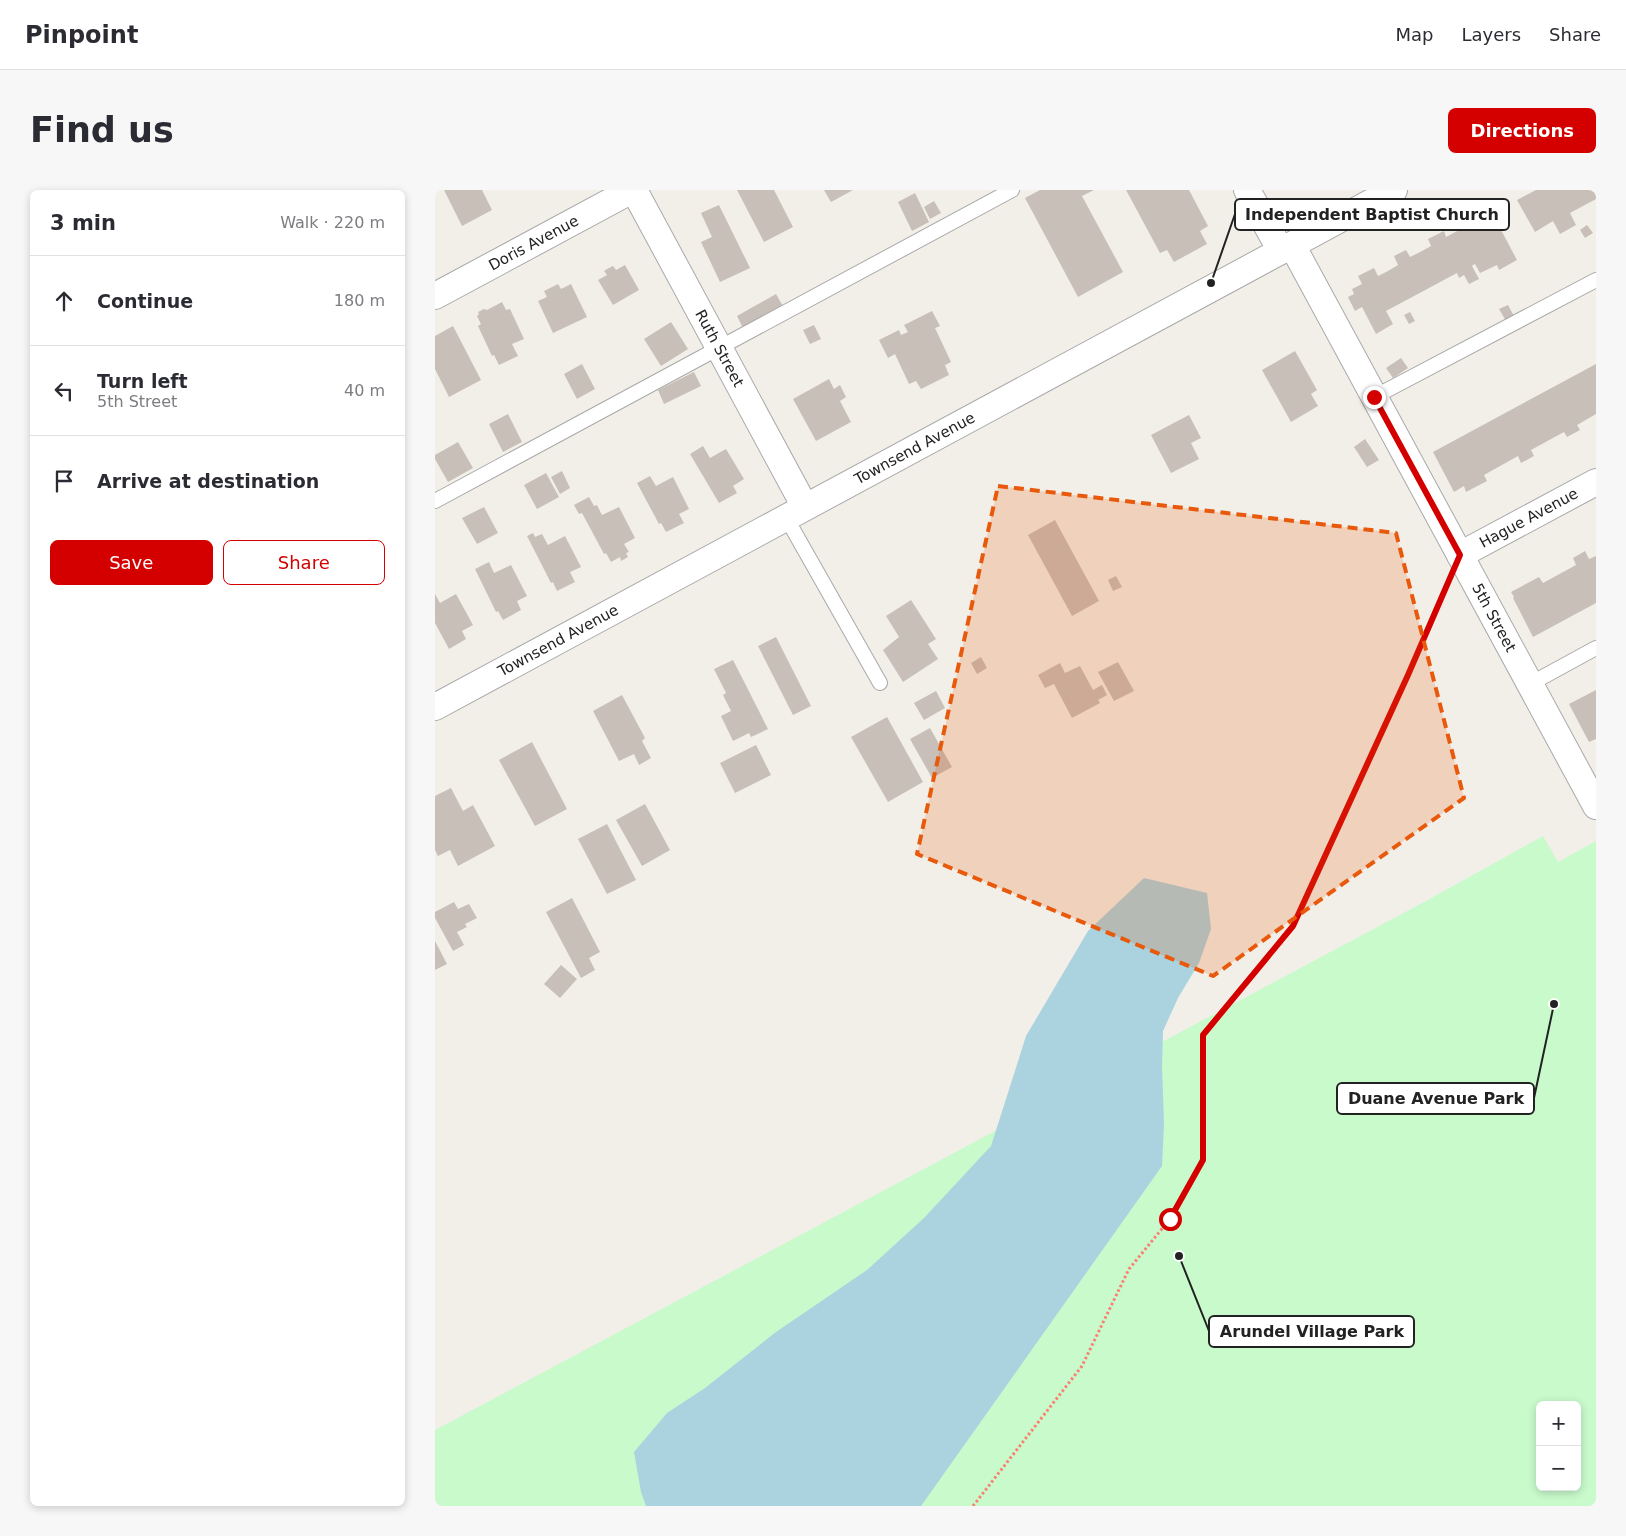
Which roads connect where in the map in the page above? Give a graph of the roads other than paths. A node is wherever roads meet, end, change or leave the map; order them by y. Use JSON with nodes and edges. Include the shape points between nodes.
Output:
{"nodes":[{"id":1,"x":633,"y":190,"type":"edge"},
{"id":2,"x":1013,"y":190,"type":"edge"},
{"id":3,"x":1247,"y":190,"type":"edge"},
{"id":4,"x":1395,"y":190,"type":"edge"},
{"id":5,"x":1286,"y":248,"type":"junction"},
{"id":6,"x":1596,"y":280,"type":"edge"},
{"id":7,"x":435,"y":296,"type":"edge"},
{"id":8,"x":719,"y":348,"type":"junction"},
{"id":9,"x":1374,"y":397,"type":"junction"},
{"id":10,"x":1596,"y":482,"type":"edge"},
{"id":11,"x":435,"y":501,"type":"edge"},
{"id":12,"x":796,"y":513,"type":"junction"},
{"id":13,"x":1460,"y":555,"type":"junction"},
{"id":14,"x":1596,"y":648,"type":"edge"},
{"id":15,"x":880,"y":683,"type":"dead end"},
{"id":16,"x":1530,"y":684,"type":"junction"},
{"id":17,"x":435,"y":707,"type":"edge"},
{"id":18,"x":1596,"y":806,"type":"edge"}],
"edges":[{"from":1,"to":7,"type":"street","name":"Doris Avenue"},
{"from":1,"to":8,"type":"street","name":"Ruth Street"},
{"from":2,"to":8,"type":"lane"},
{"from":3,"to":5,"type":"street","name":"5th Street"},
{"from":4,"to":5,"type":"street","name":"Townsend Avenue"},
{"from":5,"to":9,"type":"street","name":"5th Street"},
{"from":5,"to":12,"type":"street","name":"Townsend Avenue"},
{"from":6,"to":9,"type":"lane"},
{"from":8,"to":11,"type":"lane"},
{"from":8,"to":12,"type":"street","name":"Ruth Street"},
{"from":9,"to":13,"type":"street","name":"5th Street"},
{"from":10,"to":13,"type":"street","name":"Hague Avenue"},
{"from":12,"to":15,"type":"lane"},
{"from":12,"to":17,"type":"street","name":"Townsend Avenue"},
{"from":13,"to":16,"type":"street","name":"5th Street"},
{"from":14,"to":16,"type":"lane"},
{"from":16,"to":18,"type":"street","name":"5th Street"}]}
